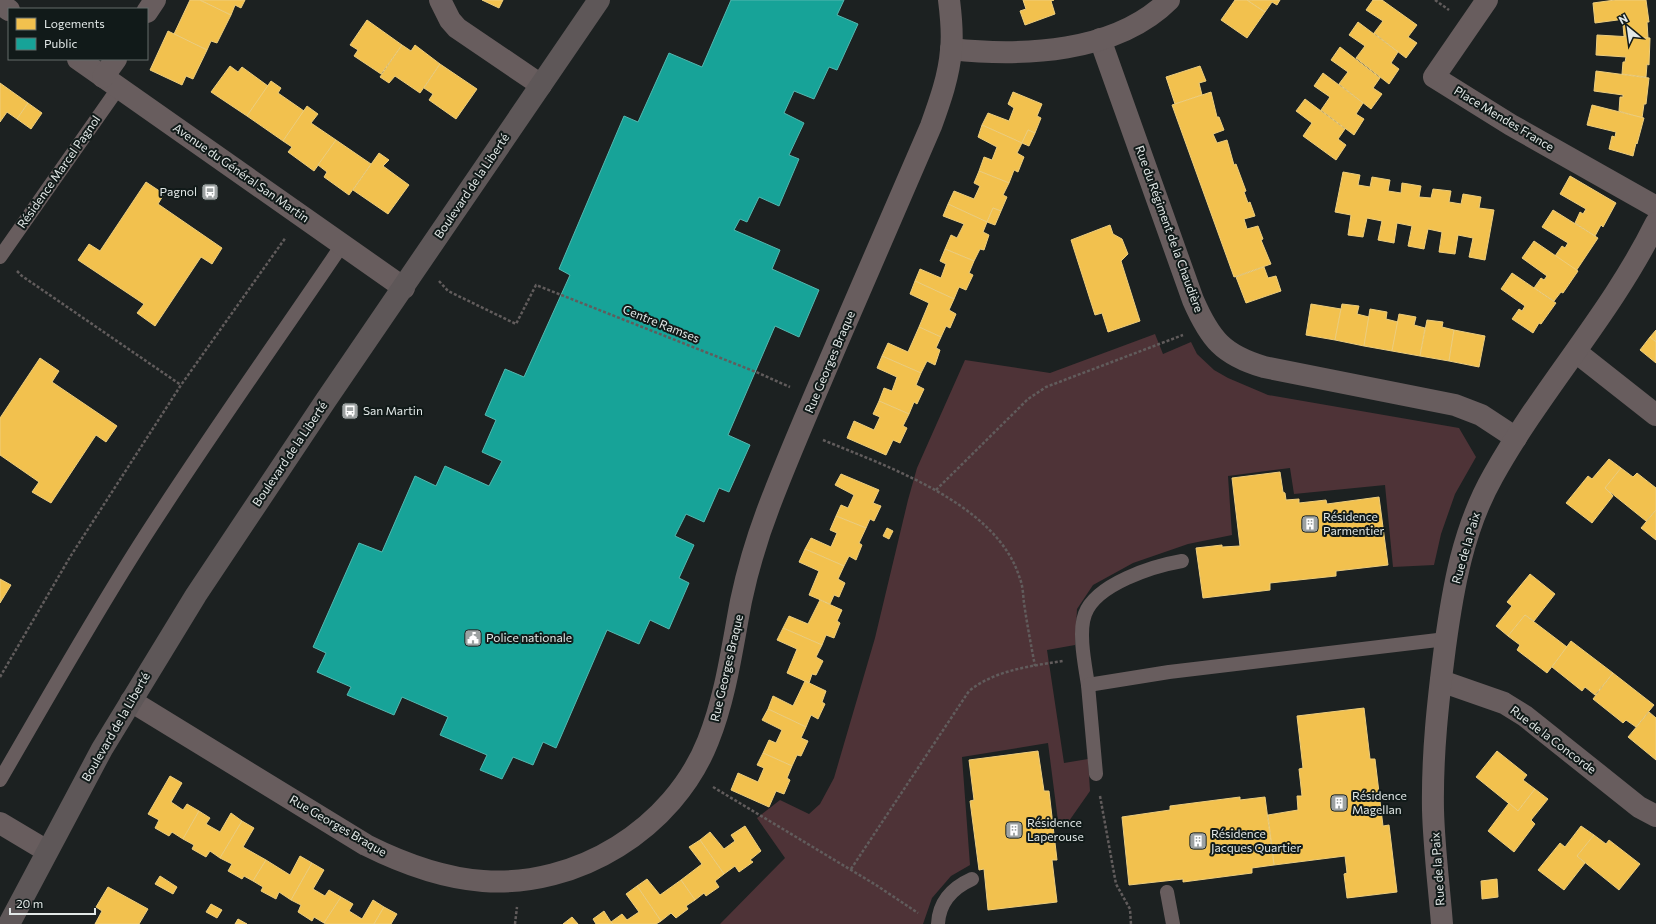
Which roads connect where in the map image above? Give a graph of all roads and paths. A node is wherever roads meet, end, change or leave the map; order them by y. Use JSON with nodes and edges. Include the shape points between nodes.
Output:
{"nodes":[{"id":1,"x":155,"y":0,"type":"edge"},
{"id":2,"x":440,"y":0,"type":"edge"},
{"id":3,"x":599,"y":0,"type":"edge"},
{"id":4,"x":949,"y":0,"type":"edge"},
{"id":5,"x":1169,"y":0,"type":"edge"},
{"id":6,"x":1487,"y":0,"type":"edge"},
{"id":7,"x":148,"y":10,"type":"edge"},
{"id":8,"x":1100,"y":39,"type":"junction"},
{"id":9,"x":951,"y":49,"type":"junction"},
{"id":10,"x":79,"y":60,"type":"edge"},
{"id":11,"x":116,"y":60,"type":"edge"},
{"id":12,"x":111,"y":82,"type":"junction"},
{"id":13,"x":541,"y":85,"type":"junction"},
{"id":14,"x":1656,"y":207,"type":"edge"},
{"id":15,"x":302,"y":216,"type":"junction"},
{"id":16,"x":1656,"y":223,"type":"edge"},
{"id":17,"x":342,"y":244,"type":"junction"},
{"id":18,"x":1,"y":256,"type":"edge"},
{"id":19,"x":420,"y":263,"type":"junction"},
{"id":20,"x":404,"y":288,"type":"junction"},
{"id":21,"x":1205,"y":326,"type":"junction"},
{"id":22,"x":1576,"y":352,"type":"junction"},
{"id":23,"x":181,"y":384,"type":"junction"},
{"id":24,"x":784,"y":384,"type":"dead end"},
{"id":25,"x":1656,"y":415,"type":"edge"},
{"id":26,"x":800,"y":431,"type":"junction"},
{"id":27,"x":1516,"y":438,"type":"junction"},
{"id":28,"x":936,"y":490,"type":"junction"},
{"id":29,"x":1182,"y":561,"type":"dead end"},
{"id":30,"x":1446,"y":639,"type":"junction"},
{"id":31,"x":1084,"y":658,"type":"junction"},
{"id":32,"x":1035,"y":666,"type":"junction"},
{"id":33,"x":0,"y":677,"type":"edge"},
{"id":34,"x":1441,"y":682,"type":"junction"},
{"id":35,"x":1088,"y":685,"type":"junction"},
{"id":36,"x":131,"y":701,"type":"junction"},
{"id":37,"x":692,"y":774,"type":"junction"},
{"id":38,"x":1096,"y":774,"type":"joint"},
{"id":39,"x":0,"y":780,"type":"edge"},
{"id":40,"x":1656,"y":816,"type":"edge"},
{"id":41,"x":0,"y":823,"type":"edge"},
{"id":42,"x":47,"y":851,"type":"junction"},
{"id":43,"x":851,"y":869,"type":"junction"},
{"id":44,"x":972,"y":879,"type":"dead end"},
{"id":45,"x":1167,"y":892,"type":"dead end"},
{"id":46,"x":922,"y":915,"type":"dead end"},
{"id":47,"x":9,"y":924,"type":"edge"},
{"id":48,"x":938,"y":924,"type":"edge"},
{"id":49,"x":1131,"y":924,"type":"edge"},
{"id":50,"x":1173,"y":924,"type":"edge"},
{"id":51,"x":1442,"y":924,"type":"edge"}],
"edges":[{"from":1,"to":7,"type":"street"},
{"from":2,"to":13,"type":"street","via":[[457,28]]},
{"from":3,"to":13,"type":"main road","name":"Boulevard de la Liberté"},
{"from":4,"to":9,"type":"street","name":"Rue Georges Braque","via":[[952,23]]},
{"from":5,"to":8,"type":"street","via":[[1135,24]]},
{"from":6,"to":14,"type":"street","name":"Place Mendes France","via":[[1434,77],[1511,125]]},
{"from":8,"to":9,"type":"street","via":[[1065,48],[1030,52],[970,52]]},
{"from":8,"to":21,"type":"street","name":"Rue du Régiment de la Chaudière","via":[[1192,300]]},
{"from":9,"to":26,"type":"street","name":"Rue Georges Braque","via":[[943,93],[931,126]]},
{"from":10,"to":12,"type":"street","name":"Avenue du Général San Martin"},
{"from":11,"to":12,"type":"street"},
{"from":12,"to":15,"type":"street","name":"Avenue du Général San Martin"},
{"from":12,"to":18,"type":"lane","name":"Résidence Marcel Pagnol"},
{"from":13,"to":19,"type":"main road","name":"Boulevard de la Liberté"},
{"from":15,"to":17,"type":"street","name":"Avenue du Général San Martin"},
{"from":15,"to":23,"type":"path"},
{"from":16,"to":22,"type":"street","name":"Rue de la Paix","via":[[1622,286]]},
{"from":17,"to":20,"type":"street","name":"Avenue du Général San Martin"},
{"from":17,"to":39,"type":"lane","via":[[140,543],[95,615]]},
{"from":18,"to":23,"type":"path","via":[[22,276]]},
{"from":19,"to":20,"type":"main road","name":"Boulevard de la Liberté"},
{"from":19,"to":24,"type":"path","name":"Centre Ramses","via":[[448,291],[516,324],[536,285]]},
{"from":20,"to":36,"type":"main road","name":"Boulevard de la Liberté","via":[[224,553]]},
{"from":21,"to":27,"type":"street","name":"Rue du Régiment de la Chaudière","via":[[1229,353],[1251,363],[1455,405],[1481,415]]},
{"from":21,"to":28,"type":"path","via":[[1046,387],[1028,399]]},
{"from":22,"to":25,"type":"street"},
{"from":22,"to":27,"type":"street","name":"Rue de la Paix"},
{"from":23,"to":33,"type":"path","via":[[70,557]]},
{"from":26,"to":28,"type":"path","via":[[903,473]]},
{"from":26,"to":37,"type":"street","name":"Rue Georges Braque","via":[[762,528],[742,598],[722,701],[709,740]]},
{"from":27,"to":30,"type":"street","name":"Rue de la Paix","via":[[1483,495],[1467,533]]},
{"from":28,"to":32,"type":"path","via":[[981,522],[1003,544],[1012,558],[1021,580]]},
{"from":29,"to":31,"type":"lane","via":[[1152,568],[1123,581],[1097,597],[1089,605],[1082,624]]},
{"from":30,"to":34,"type":"street","name":"Rue de la Paix"},
{"from":30,"to":35,"type":"lane","via":[[1169,672]]},
{"from":31,"to":32,"type":"path"},
{"from":31,"to":35,"type":"lane"},
{"from":32,"to":43,"type":"path","via":[[992,677],[969,691]]},
{"from":34,"to":40,"type":"street","name":"Rue de la Concorde","via":[[1504,703],[1525,716],[1639,807]]},
{"from":34,"to":51,"type":"street","name":"Rue de la Paix","via":[[1434,745],[1433,810]]},
{"from":35,"to":38,"type":"lane"},
{"from":36,"to":37,"type":"street","name":"Rue Georges Braque","via":[[372,848],[432,871],[483,881],[521,880],[558,873],[610,852],[658,815]]},
{"from":36,"to":42,"type":"main road","name":"Boulevard de la Liberté","via":[[99,754]]},
{"from":37,"to":43,"type":"path"},
{"from":38,"to":49,"type":"path","via":[[1116,884],[1130,909]]},
{"from":41,"to":42,"type":"street"},
{"from":42,"to":47,"type":"main road","name":"Boulevard de la Liberté"},
{"from":43,"to":46,"type":"path"},
{"from":44,"to":48,"type":"lane","via":[[946,898],[941,906]]},
{"from":45,"to":50,"type":"lane"}]}
